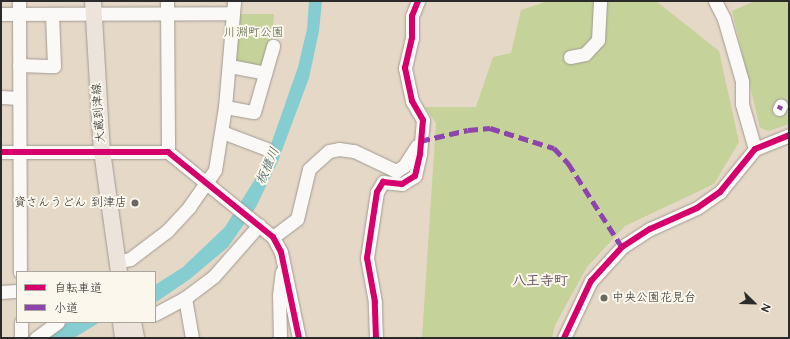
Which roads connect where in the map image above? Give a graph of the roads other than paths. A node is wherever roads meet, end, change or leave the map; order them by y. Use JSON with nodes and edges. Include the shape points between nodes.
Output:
{"nodes":[{"id":1,"x":19,"y":1,"type":"edge"},
{"id":2,"x":418,"y":1,"type":"edge"},
{"id":3,"x":600,"y":1,"type":"edge"},
{"id":4,"x":715,"y":1,"type":"edge"},
{"id":5,"x":167,"y":7,"type":"edge"},
{"id":6,"x":234,"y":7,"type":"edge"},
{"id":7,"x":94,"y":8,"type":"edge"},
{"id":8,"x":1,"y":14,"type":"edge"},
{"id":9,"x":19,"y":14,"type":"junction"},
{"id":10,"x":52,"y":14,"type":"junction"},
{"id":11,"x":272,"y":46,"type":"dead end"},
{"id":12,"x":570,"y":57,"type":"dead end"},
{"id":13,"x":19,"y":65,"type":"junction"},
{"id":14,"x":230,"y":66,"type":"junction"},
{"id":15,"x":265,"y":73,"type":"junction"},
{"id":16,"x":1,"y":97,"type":"edge"},
{"id":17,"x":19,"y":98,"type":"junction"},
{"id":18,"x":225,"y":107,"type":"junction"},
{"id":19,"x":222,"y":132,"type":"junction"},
{"id":20,"x":784,"y":137,"type":"edge"},
{"id":21,"x":420,"y":141,"type":"junction"},
{"id":22,"x":267,"y":149,"type":"dead end"},
{"id":23,"x":755,"y":149,"type":"junction"},
{"id":24,"x":102,"y":151,"type":"junction"},
{"id":25,"x":1,"y":152,"type":"edge"},
{"id":26,"x":20,"y":152,"type":"junction"},
{"id":27,"x":168,"y":152,"type":"junction"},
{"id":28,"x":206,"y":182,"type":"junction"},
{"id":29,"x":257,"y":223,"type":"junction"},
{"id":30,"x":273,"y":237,"type":"junction"},
{"id":31,"x":283,"y":265,"type":"junction"},
{"id":32,"x":118,"y":267,"type":"edge"},
{"id":33,"x":20,"y":271,"type":"edge"},
{"id":34,"x":16,"y":291,"type":"edge"},
{"id":35,"x":1,"y":292,"type":"edge"},
{"id":36,"x":185,"y":298,"type":"junction"},
{"id":37,"x":156,"y":313,"type":"edge"},
{"id":38,"x":20,"y":323,"type":"edge"},
{"id":39,"x":57,"y":323,"type":"edge"},
{"id":40,"x":21,"y":338,"type":"edge"},
{"id":41,"x":36,"y":338,"type":"edge"},
{"id":42,"x":192,"y":338,"type":"edge"},
{"id":43,"x":280,"y":338,"type":"edge"},
{"id":44,"x":299,"y":338,"type":"edge"},
{"id":45,"x":376,"y":338,"type":"edge"},
{"id":46,"x":564,"y":338,"type":"edge"}],
"edges":[{"from":1,"to":9,"type":"street"},
{"from":2,"to":21,"type":"street","via":[[412,16],[412,38],[405,68],[412,101],[423,120]]},
{"from":3,"to":12,"type":"street","via":[[598,40],[585,54]]},
{"from":4,"to":23,"type":"street","via":[[724,19],[742,81],[742,104]]},
{"from":5,"to":6,"type":"street"},
{"from":5,"to":7,"type":"street"},
{"from":5,"to":27,"type":"street"},
{"from":6,"to":14,"type":"street"},
{"from":7,"to":10,"type":"street"},
{"from":7,"to":24,"type":"main road","name":"大蔵到津線"},
{"from":8,"to":9,"type":"street"},
{"from":9,"to":10,"type":"street"},
{"from":9,"to":13,"type":"street"},
{"from":10,"to":13,"type":"street","via":[[54,66]]},
{"from":11,"to":15,"type":"street"},
{"from":13,"to":17,"type":"street"},
{"from":14,"to":15,"type":"street"},
{"from":14,"to":18,"type":"street"},
{"from":15,"to":18,"type":"street","via":[[254,112]]},
{"from":16,"to":17,"type":"street"},
{"from":17,"to":26,"type":"street"},
{"from":18,"to":19,"type":"street"},
{"from":19,"to":22,"type":"street"},
{"from":19,"to":28,"type":"street","via":[[215,170]]},
{"from":20,"to":23,"type":"street"},
{"from":21,"to":30,"type":"street","via":[[404,166],[396,171],[354,151],[329,151],[310,169],[297,219]]},
{"from":21,"to":45,"type":"street","via":[[415,176],[402,184],[383,182],[377,192],[367,258],[375,302]]},
{"from":23,"to":46,"type":"street","via":[[720,192],[697,208],[650,229],[622,248],[591,281]]},
{"from":24,"to":26,"type":"street"},
{"from":24,"to":27,"type":"street"},
{"from":24,"to":32,"type":"main road","name":"大蔵到津線"},
{"from":25,"to":26,"type":"street"},
{"from":26,"to":33,"type":"street"},
{"from":27,"to":28,"type":"street"},
{"from":28,"to":29,"type":"street"},
{"from":28,"to":32,"type":"street","via":[[189,207],[167,231]]},
{"from":29,"to":30,"type":"street"},
{"from":29,"to":36,"type":"street","via":[[214,276]]},
{"from":30,"to":31,"type":"street"},
{"from":31,"to":43,"type":"street","via":[[278,295]]},
{"from":31,"to":44,"type":"street"},
{"from":34,"to":35,"type":"street"},
{"from":36,"to":37,"type":"street"},
{"from":36,"to":42,"type":"street"},
{"from":38,"to":40,"type":"street"},
{"from":39,"to":41,"type":"street"}]}
